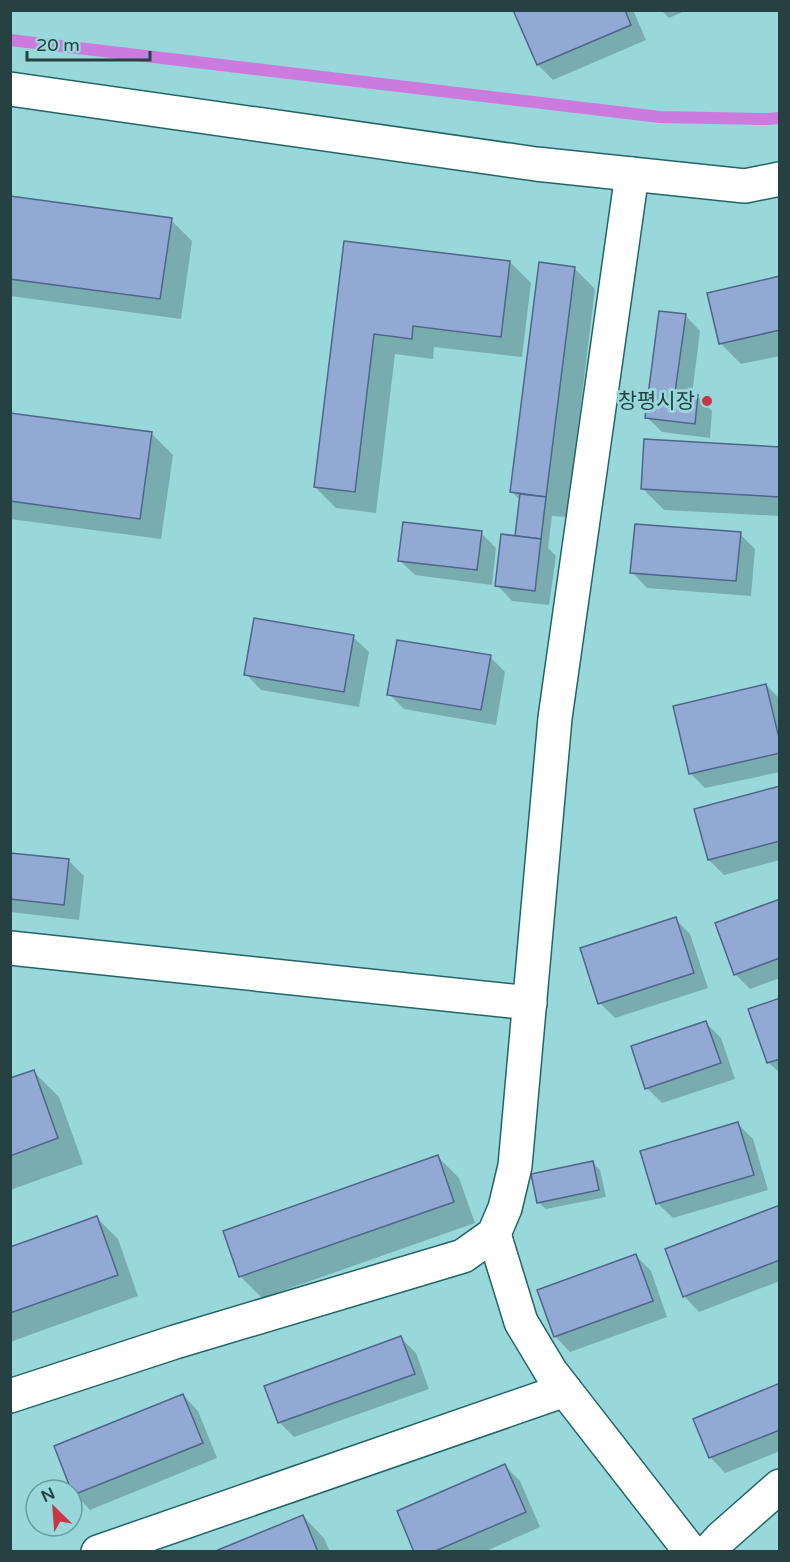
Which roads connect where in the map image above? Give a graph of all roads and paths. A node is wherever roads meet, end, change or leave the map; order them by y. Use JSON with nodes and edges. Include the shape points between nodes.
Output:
{"nodes":[{"id":1,"x":10,"y":89,"type":"edge"},
{"id":2,"x":632,"y":174,"type":"junction"},
{"id":3,"x":780,"y":179,"type":"edge"},
{"id":4,"x":10,"y":948,"type":"edge"},
{"id":5,"x":530,"y":1003,"type":"junction"},
{"id":6,"x":494,"y":1234,"type":"junction"},
{"id":7,"x":565,"y":1390,"type":"junction"},
{"id":8,"x":10,"y":1396,"type":"edge"},
{"id":9,"x":780,"y":1486,"type":"edge"},
{"id":10,"x":98,"y":1551,"type":"edge"},
{"id":11,"x":691,"y":1551,"type":"edge"},
{"id":12,"x":708,"y":1551,"type":"edge"}],
"edges":[{"from":1,"to":2,"type":"street","via":[[536,165]]},
{"from":2,"to":3,"type":"street","via":[[745,186]]},
{"from":2,"to":5,"type":"street","via":[[555,718]]},
{"from":4,"to":5,"type":"street"},
{"from":5,"to":6,"type":"street","via":[[515,1166]]},
{"from":6,"to":7,"type":"street","via":[[521,1322]]},
{"from":6,"to":8,"type":"street","via":[[463,1256]]},
{"from":7,"to":10,"type":"street"},
{"from":7,"to":11,"type":"street"},
{"from":9,"to":12,"type":"street"}]}
